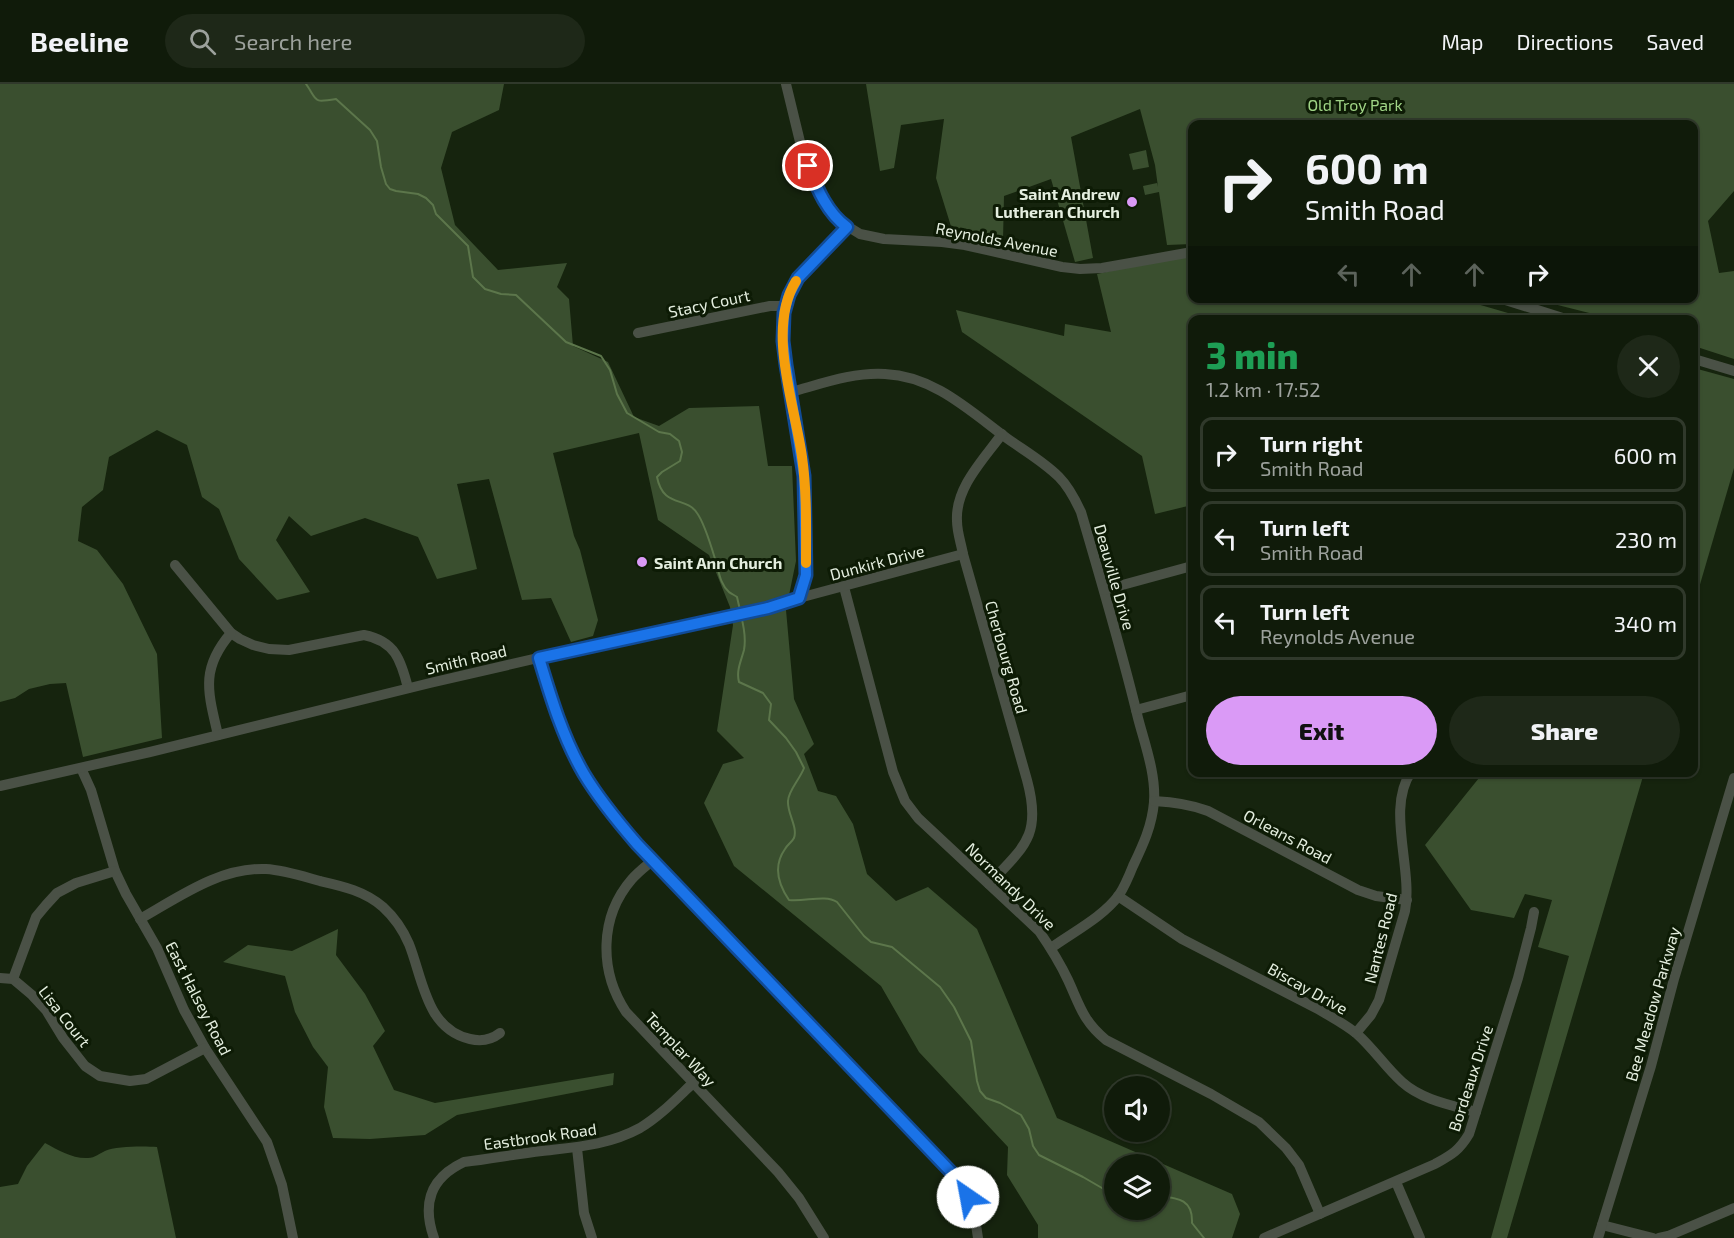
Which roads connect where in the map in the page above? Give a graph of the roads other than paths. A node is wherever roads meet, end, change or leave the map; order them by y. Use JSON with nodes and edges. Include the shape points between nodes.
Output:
{"nodes":[{"id":1,"x":786,"y":84,"type":"edge"},
{"id":2,"x":847,"y":227,"type":"junction"},
{"id":3,"x":1188,"y":253,"type":"edge"},
{"id":4,"x":1515,"y":303,"type":"edge"},
{"id":5,"x":786,"y":306,"type":"junction"},
{"id":6,"x":1553,"y":315,"type":"edge"},
{"id":7,"x":638,"y":333,"type":"dead end"},
{"id":8,"x":1698,"y":360,"type":"edge"},
{"id":9,"x":1734,"y":371,"type":"edge"},
{"id":10,"x":791,"y":392,"type":"junction"},
{"id":11,"x":1002,"y":434,"type":"junction"},
{"id":12,"x":963,"y":554,"type":"junction"},
{"id":13,"x":175,"y":565,"type":"dead end"},
{"id":14,"x":1188,"y":567,"type":"edge"},
{"id":15,"x":844,"y":586,"type":"junction"},
{"id":16,"x":1104,"y":590,"type":"junction"},
{"id":17,"x":799,"y":598,"type":"junction"},
{"id":18,"x":231,"y":633,"type":"junction"},
{"id":19,"x":539,"y":658,"type":"junction"},
{"id":20,"x":408,"y":688,"type":"junction"},
{"id":21,"x":1188,"y":696,"type":"edge"},
{"id":22,"x":1136,"y":710,"type":"junction"},
{"id":23,"x":218,"y":735,"type":"junction"},
{"id":24,"x":81,"y":768,"type":"junction"},
{"id":25,"x":1407,"y":777,"type":"edge"},
{"id":26,"x":1734,"y":778,"type":"edge"},
{"id":27,"x":0,"y":786,"type":"edge"},
{"id":28,"x":1154,"y":801,"type":"junction"},
{"id":29,"x":653,"y":860,"type":"junction"},
{"id":30,"x":115,"y":871,"type":"junction"},
{"id":31,"x":989,"y":884,"type":"junction"},
{"id":32,"x":1118,"y":896,"type":"junction"},
{"id":33,"x":1407,"y":900,"type":"junction"},
{"id":34,"x":1534,"y":912,"type":"dead end"},
{"id":35,"x":140,"y":919,"type":"junction"},
{"id":36,"x":1051,"y":948,"type":"junction"},
{"id":37,"x":0,"y":978,"type":"edge"},
{"id":38,"x":13,"y":979,"type":"junction"},
{"id":39,"x":500,"y":1033,"type":"dead end"},
{"id":40,"x":1356,"y":1033,"type":"junction"},
{"id":41,"x":205,"y":1048,"type":"junction"},
{"id":42,"x":693,"y":1083,"type":"junction"},
{"id":43,"x":1476,"y":1112,"type":"junction"},
{"id":44,"x":577,"y":1148,"type":"junction"},
{"id":45,"x":1396,"y":1182,"type":"junction"},
{"id":46,"x":1734,"y":1208,"type":"edge"},
{"id":47,"x":1320,"y":1214,"type":"junction"},
{"id":48,"x":1602,"y":1225,"type":"junction"},
{"id":49,"x":293,"y":1238,"type":"edge"},
{"id":50,"x":434,"y":1238,"type":"edge"},
{"id":51,"x":592,"y":1238,"type":"edge"},
{"id":52,"x":824,"y":1238,"type":"edge"},
{"id":53,"x":978,"y":1238,"type":"edge"},
{"id":54,"x":1264,"y":1238,"type":"edge"},
{"id":55,"x":1420,"y":1238,"type":"edge"},
{"id":56,"x":1598,"y":1238,"type":"edge"},
{"id":57,"x":1653,"y":1238,"type":"edge"},
{"id":58,"x":1659,"y":1238,"type":"edge"}],
"edges":[{"from":1,"to":2,"type":"street","name":"Reynolds Avenue","via":[[814,181],[832,213]]},
{"from":2,"to":3,"type":"street","name":"Reynolds Avenue","via":[[873,237],[965,245],[1071,268],[1102,268]]},
{"from":2,"to":5,"type":"street","via":[[798,278]]},
{"from":4,"to":6,"type":"street"},
{"from":5,"to":7,"type":"street","name":"Stacy Court"},
{"from":5,"to":10,"type":"street","via":[[783,341]]},
{"from":8,"to":9,"type":"street"},
{"from":10,"to":11,"type":"street","name":"Deauville Drive","via":[[854,376],[900,376],[942,391]]},
{"from":10,"to":17,"type":"street","via":[[804,476],[806,575]]},
{"from":11,"to":12,"type":"street","name":"Cherbourg Road","via":[[960,496],[957,519]]},
{"from":11,"to":16,"type":"street","name":"Deauville Drive","via":[[1053,472],[1070,490],[1081,512]]},
{"from":12,"to":15,"type":"street","name":"Dunkirk Drive"},
{"from":12,"to":31,"type":"street","name":"Cherbourg Road","via":[[1032,806],[1032,827],[1024,847]]},
{"from":13,"to":18,"type":"street"},
{"from":14,"to":16,"type":"street"},
{"from":15,"to":17,"type":"street","name":"Dunkirk Drive"},
{"from":15,"to":31,"type":"street","name":"Normandy Drive","via":[[900,791],[918,818]]},
{"from":16,"to":22,"type":"street","name":"Deauville Drive"},
{"from":17,"to":19,"type":"street","name":"Smith Road"},
{"from":18,"to":20,"type":"street","via":[[254,645],[289,651],[364,635],[374,637],[394,651]]},
{"from":18,"to":23,"type":"street","via":[[212,662],[208,681]]},
{"from":19,"to":20,"type":"street","name":"Smith Road"},
{"from":19,"to":29,"type":"street","via":[[562,727],[584,773],[615,819]]},
{"from":20,"to":23,"type":"street","name":"Smith Road"},
{"from":21,"to":22,"type":"street"},
{"from":22,"to":28,"type":"street","name":"Deauville Drive","via":[[1153,778]]},
{"from":23,"to":24,"type":"street","name":"Smith Road"},
{"from":24,"to":27,"type":"street","name":"Smith Road"},
{"from":24,"to":30,"type":"street","name":"East Halsey Road"},
{"from":25,"to":33,"type":"street","name":"Nantes Road","via":[[1400,814]]},
{"from":26,"to":48,"type":"street","name":"Bee Meadow Parkway"},
{"from":28,"to":32,"type":"street","name":"Deauville Drive","via":[[1146,840]]},
{"from":28,"to":33,"type":"street","name":"Orleans Road","via":[[1201,808],[1358,890]]},
{"from":29,"to":42,"type":"street","name":"Templar Way","via":[[626,886],[611,915],[608,967],[615,993],[626,1011]]},
{"from":29,"to":53,"type":"street","via":[[952,1173],[968,1197]]},
{"from":30,"to":35,"type":"street","name":"East Halsey Road"},
{"from":30,"to":38,"type":"street","via":[[57,893],[36,917]]},
{"from":31,"to":36,"type":"street","name":"Normandy Drive","via":[[1028,919]]},
{"from":32,"to":36,"type":"street","name":"Deauville Drive","via":[[1096,917]]},
{"from":32,"to":40,"type":"street","name":"Biscay Drive","via":[[1182,939],[1318,1009]]},
{"from":33,"to":40,"type":"street","name":"Nantes Road","via":[[1379,1000]]},
{"from":34,"to":43,"type":"street","name":"Bordeaux Drive","via":[[1518,978]]},
{"from":35,"to":39,"type":"street","via":[[212,880],[242,870],[279,871],[349,888],[381,906],[398,924],[430,1007],[443,1024],[476,1041]]},
{"from":35,"to":41,"type":"street","name":"East Halsey Road"},
{"from":36,"to":47,"type":"street","name":"Normandy Drive","via":[[1093,1029],[1106,1040],[1259,1122],[1299,1165]]},
{"from":37,"to":38,"type":"street"},
{"from":38,"to":41,"type":"street","name":"Lisa Court","via":[[46,1010],[85,1066],[100,1076],[130,1082],[146,1079]]},
{"from":40,"to":43,"type":"street","name":"Biscay Drive","via":[[1402,1083],[1437,1101]]},
{"from":41,"to":49,"type":"street","name":"East Halsey Road","via":[[267,1142],[282,1185]]},
{"from":42,"to":44,"type":"street","name":"Eastbrook Road","via":[[640,1127],[611,1140]]},
{"from":42,"to":52,"type":"street","name":"Templar Way","via":[[778,1172]]},
{"from":43,"to":45,"type":"street","name":"Bordeaux Drive","via":[[1469,1134],[1454,1154]]},
{"from":44,"to":50,"type":"street","name":"Eastbrook Road","via":[[464,1162],[450,1170],[429,1200],[428,1216]]},
{"from":44,"to":51,"type":"street","via":[[584,1213]]},
{"from":45,"to":47,"type":"street","name":"Bordeaux Drive"},
{"from":45,"to":55,"type":"street"},
{"from":46,"to":58,"type":"street"},
{"from":47,"to":54,"type":"street","name":"Bordeaux Drive"},
{"from":48,"to":56,"type":"street","name":"Bee Meadow Parkway"},
{"from":48,"to":57,"type":"street"}]}
